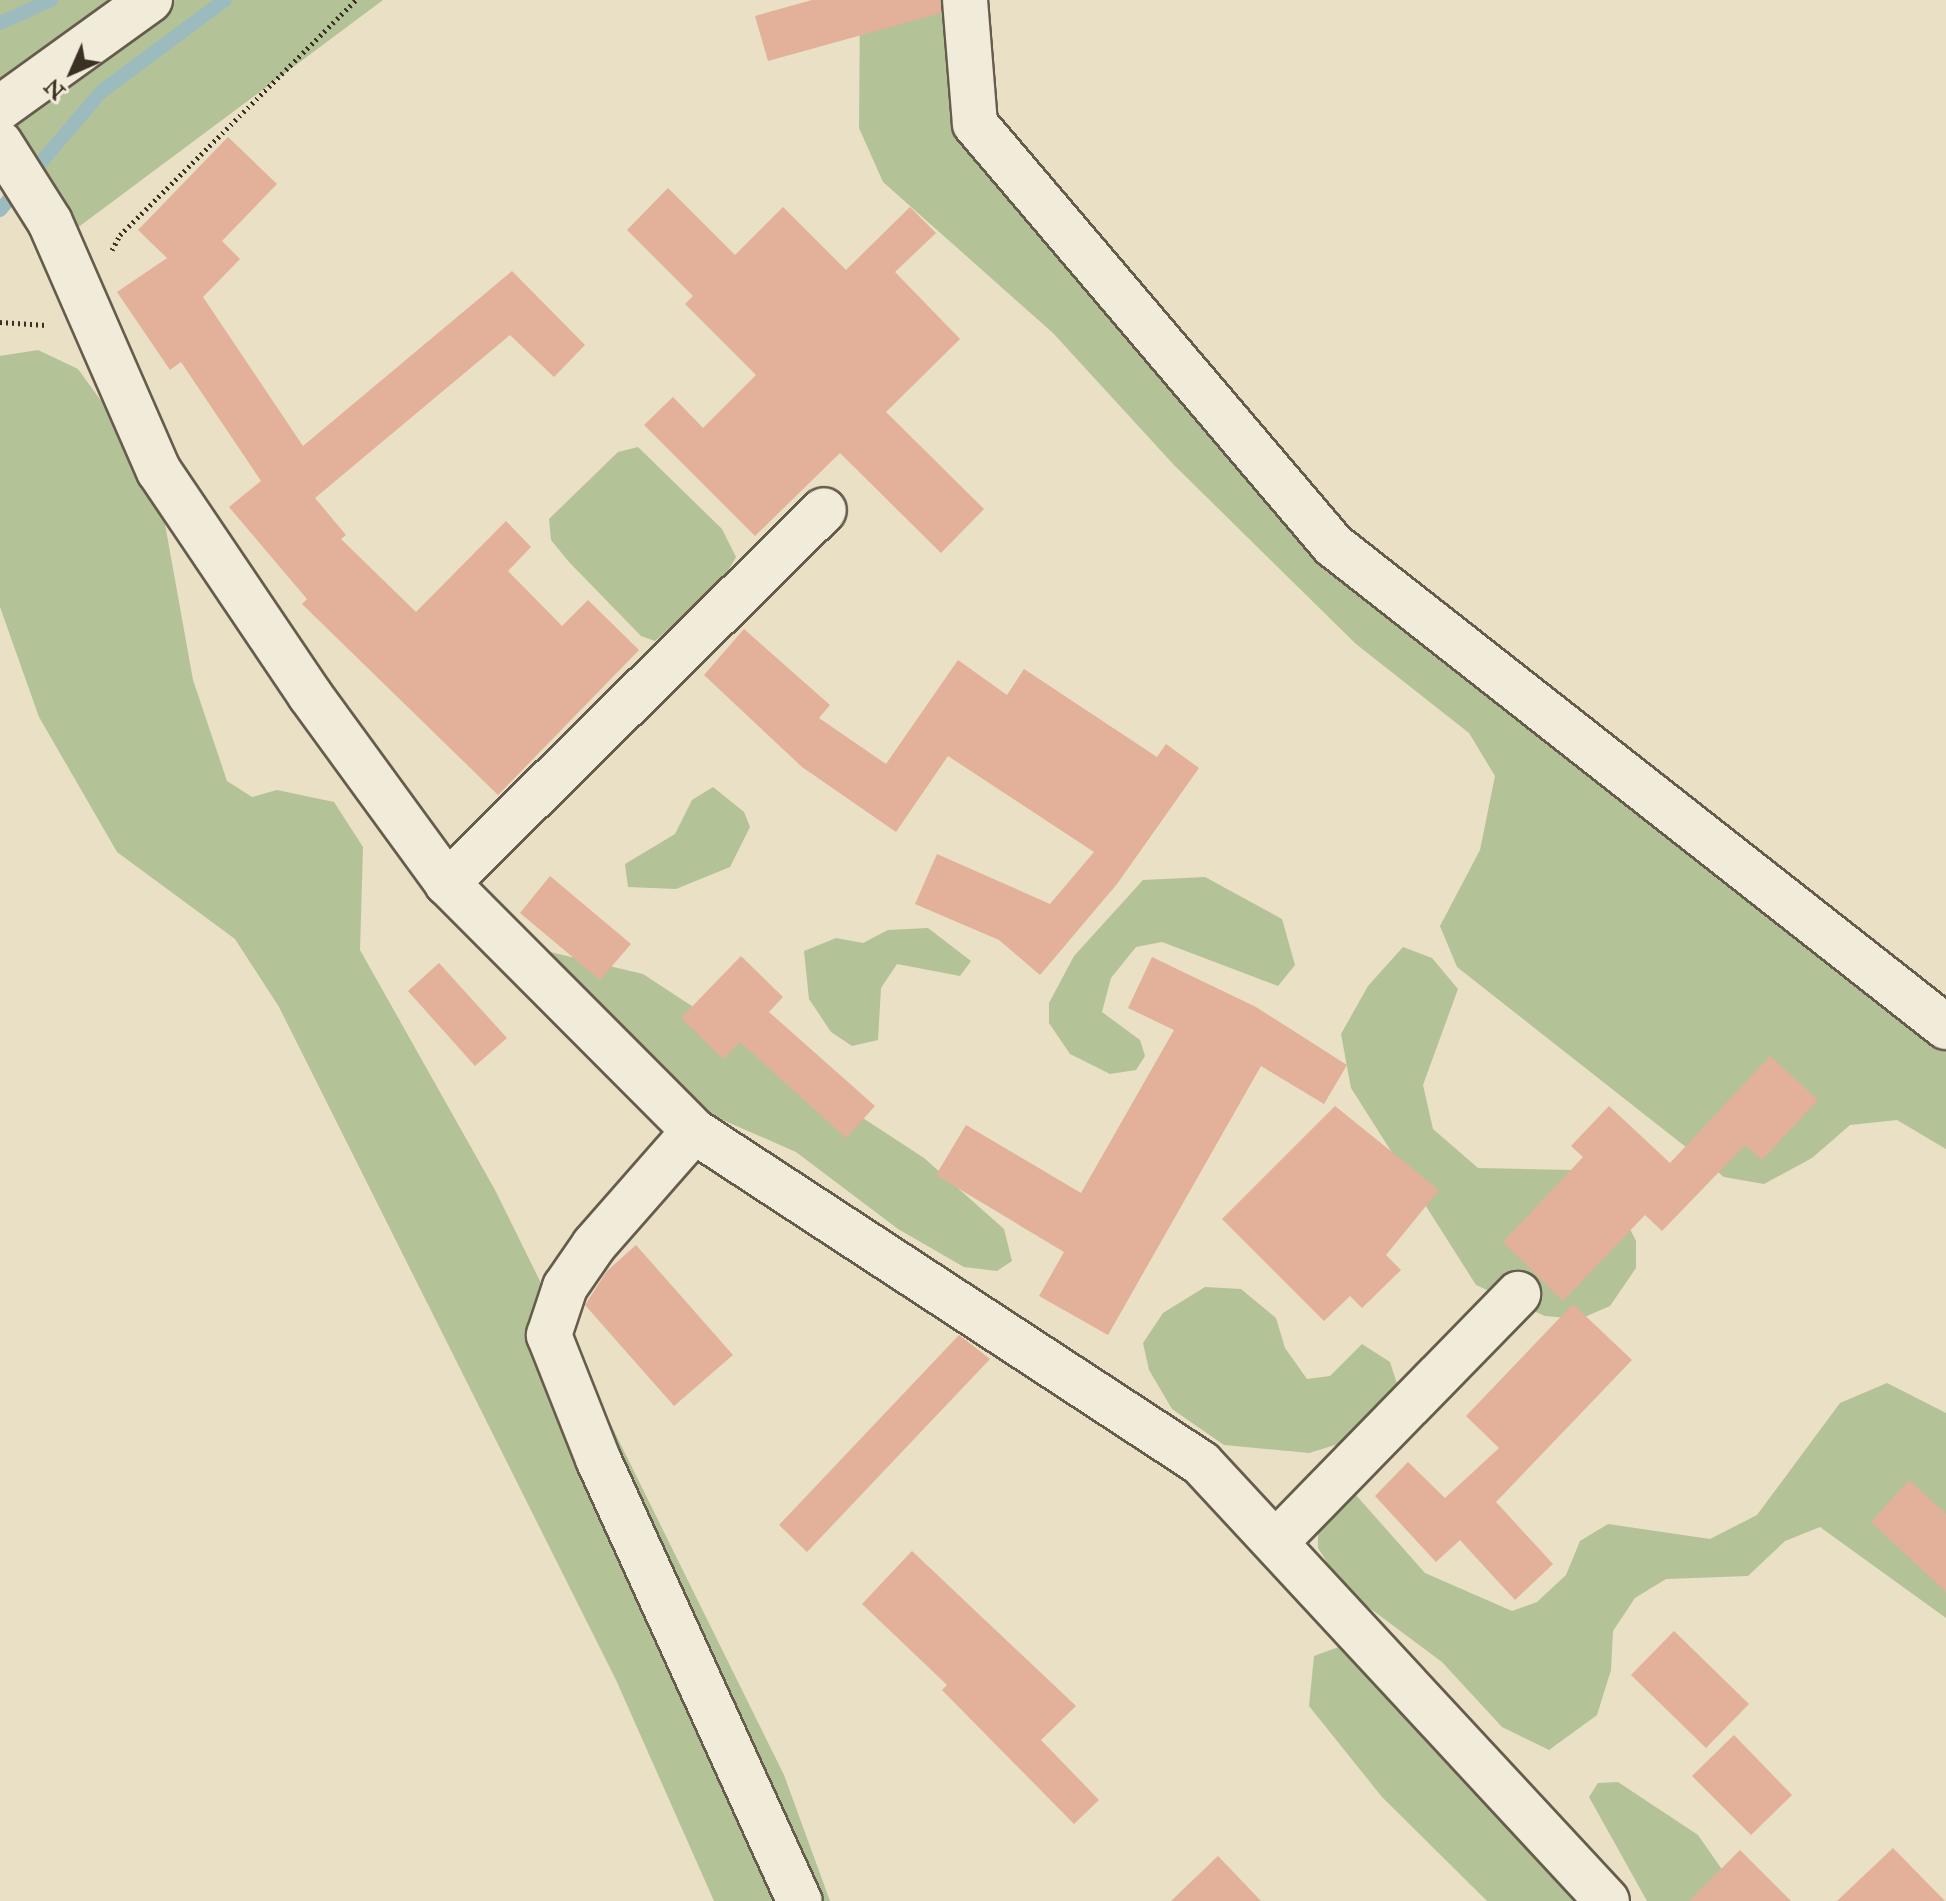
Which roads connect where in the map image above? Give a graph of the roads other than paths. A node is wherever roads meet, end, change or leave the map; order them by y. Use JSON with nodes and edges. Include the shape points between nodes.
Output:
{"nodes":[{"id":1,"x":150,"y":0,"type":"edge"},
{"id":2,"x":965,"y":0,"type":"edge"},
{"id":3,"x":0,"y":108,"type":"edge"},
{"id":4,"x":6,"y":151,"type":"edge"},
{"id":5,"x":824,"y":510,"type":"dead end"},
{"id":6,"x":447,"y":883,"type":"junction"},
{"id":7,"x":1946,"y":1027,"type":"edge"},
{"id":8,"x":694,"y":1131,"type":"junction"},
{"id":9,"x":1518,"y":1294,"type":"dead end"},
{"id":10,"x":1278,"y":1540,"type":"junction"},
{"id":11,"x":799,"y":1901,"type":"edge"},
{"id":12,"x":1607,"y":1901,"type":"edge"}],
"edges":[{"from":1,"to":3,"type":"street"},
{"from":2,"to":7,"type":"street","via":[[975,124],[1333,545]]},
{"from":4,"to":6,"type":"street","via":[[50,222],[90,305],[159,471]]},
{"from":5,"to":6,"type":"street"},
{"from":6,"to":8,"type":"street"},
{"from":8,"to":10,"type":"street","via":[[1201,1463]]},
{"from":8,"to":11,"type":"street","via":[[594,1245],[565,1287],[549,1335],[598,1459]]},
{"from":9,"to":10,"type":"street"},
{"from":10,"to":12,"type":"street"}]}
